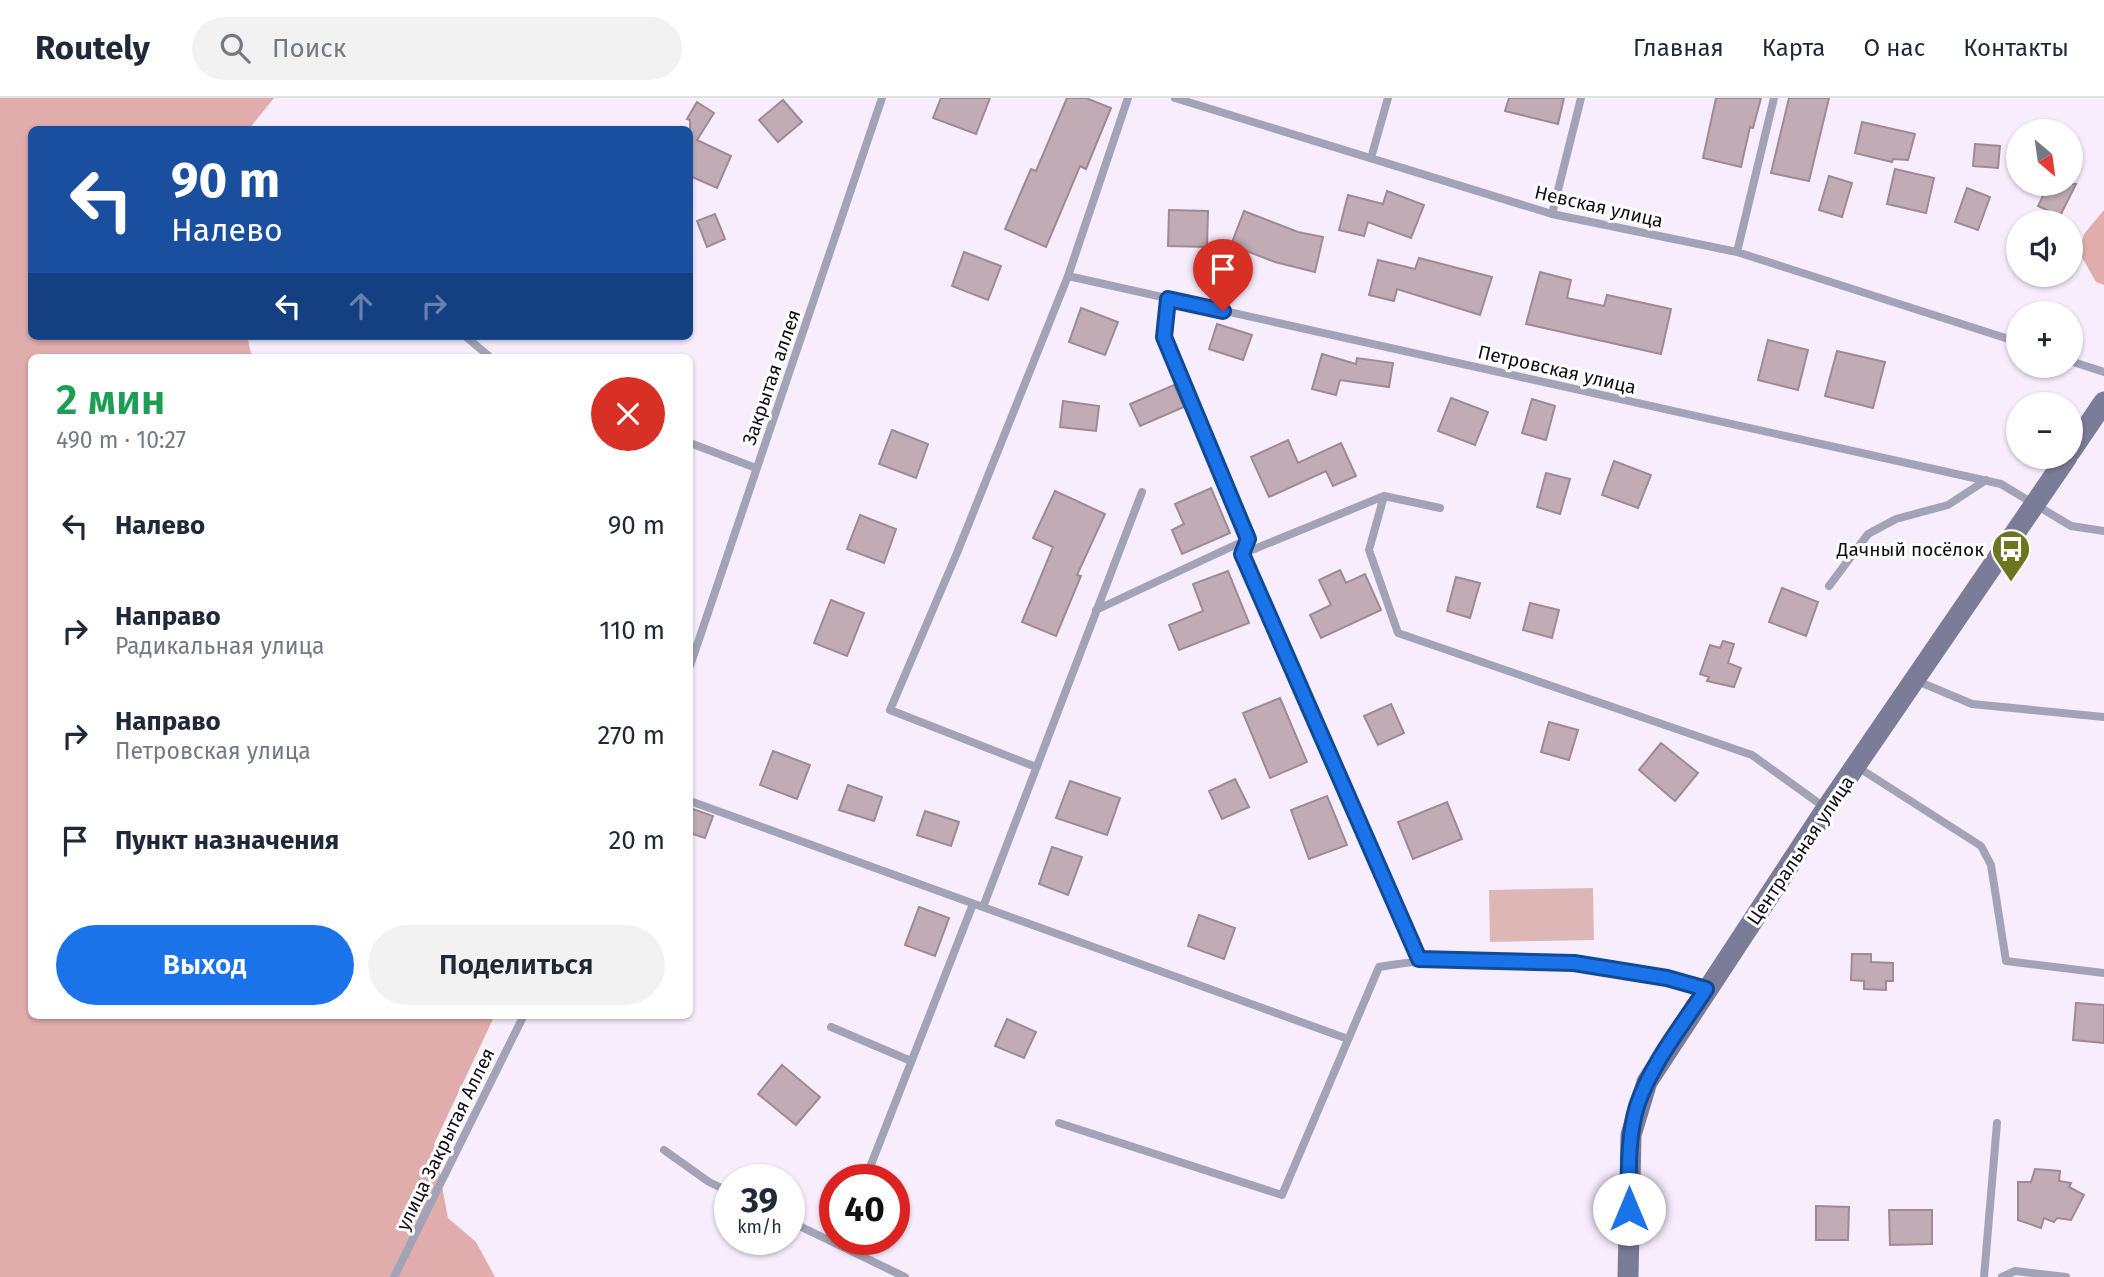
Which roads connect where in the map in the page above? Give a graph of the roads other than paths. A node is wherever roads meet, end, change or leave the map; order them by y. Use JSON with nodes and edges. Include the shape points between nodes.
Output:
{"nodes":[{"id":1,"x":882,"y":98,"type":"edge"},
{"id":2,"x":1128,"y":98,"type":"edge"},
{"id":3,"x":1175,"y":98,"type":"edge"},
{"id":4,"x":1388,"y":98,"type":"edge"},
{"id":5,"x":1581,"y":98,"type":"edge"},
{"id":6,"x":1774,"y":98,"type":"edge"},
{"id":7,"x":1371,"y":158,"type":"junction"},
{"id":8,"x":1552,"y":214,"type":"junction"},
{"id":9,"x":1737,"y":253,"type":"junction"},
{"id":10,"x":1068,"y":276,"type":"junction"},
{"id":11,"x":1168,"y":299,"type":"junction"},
{"id":12,"x":2006,"y":338,"type":"edge"},
{"id":13,"x":470,"y":340,"type":"edge"},
{"id":14,"x":486,"y":354,"type":"edge"},
{"id":15,"x":2083,"y":365,"type":"edge"},
{"id":16,"x":2104,"y":372,"type":"edge"},
{"id":17,"x":2104,"y":402,"type":"edge"},
{"id":18,"x":2083,"y":433,"type":"edge"},
{"id":19,"x":693,"y":444,"type":"edge"},
{"id":20,"x":756,"y":468,"type":"junction"},
{"id":21,"x":2059,"y":469,"type":"edge"},
{"id":22,"x":1987,"y":480,"type":"junction"},
{"id":23,"x":1142,"y":492,"type":"dead end"},
{"id":24,"x":1384,"y":496,"type":"junction"},
{"id":25,"x":2034,"y":505,"type":"junction"},
{"id":26,"x":1440,"y":508,"type":"dead end"},
{"id":27,"x":2104,"y":531,"type":"edge"},
{"id":28,"x":1248,"y":539,"type":"junction"},
{"id":29,"x":1242,"y":554,"type":"junction"},
{"id":30,"x":1829,"y":586,"type":"dead end"},
{"id":31,"x":1096,"y":610,"type":"junction"},
{"id":32,"x":693,"y":645,"type":"edge"},
{"id":33,"x":1915,"y":680,"type":"junction"},
{"id":34,"x":2104,"y":717,"type":"edge"},
{"id":35,"x":1856,"y":766,"type":"junction"},
{"id":36,"x":1036,"y":767,"type":"junction"},
{"id":37,"x":693,"y":802,"type":"edge"},
{"id":38,"x":1826,"y":809,"type":"junction"},
{"id":39,"x":973,"y":904,"type":"junction"},
{"id":40,"x":983,"y":907,"type":"junction"},
{"id":41,"x":1419,"y":959,"type":"junction"},
{"id":42,"x":2104,"y":973,"type":"edge"},
{"id":43,"x":1706,"y":989,"type":"junction"},
{"id":44,"x":522,"y":1019,"type":"edge"},
{"id":45,"x":831,"y":1027,"type":"dead end"},
{"id":46,"x":1348,"y":1039,"type":"junction"},
{"id":47,"x":911,"y":1061,"type":"junction"},
{"id":48,"x":1059,"y":1123,"type":"dead end"},
{"id":49,"x":1997,"y":1123,"type":"dead end"},
{"id":50,"x":664,"y":1150,"type":"dead end"},
{"id":51,"x":871,"y":1164,"type":"edge"},
{"id":52,"x":714,"y":1184,"type":"edge"},
{"id":53,"x":864,"y":1255,"type":"edge"},
{"id":54,"x":394,"y":1277,"type":"edge"},
{"id":55,"x":905,"y":1277,"type":"edge"},
{"id":56,"x":1628,"y":1277,"type":"edge"},
{"id":57,"x":1984,"y":1277,"type":"edge"},
{"id":58,"x":2002,"y":1277,"type":"edge"},
{"id":59,"x":2066,"y":1277,"type":"edge"}],
"edges":[{"from":1,"to":20,"type":"lane","name":"Закрытая аллея"},
{"from":2,"to":10,"type":"lane"},
{"from":3,"to":7,"type":"lane","name":"Невская улица"},
{"from":4,"to":7,"type":"lane"},
{"from":5,"to":8,"type":"lane"},
{"from":6,"to":9,"type":"lane"},
{"from":7,"to":8,"type":"lane","name":"Невская улица"},
{"from":8,"to":9,"type":"lane","name":"Невская улица"},
{"from":9,"to":12,"type":"lane","name":"Невская улица"},
{"from":10,"to":11,"type":"lane","name":"Петровская улица"},
{"from":10,"to":36,"type":"lane","via":[[890,710]]},
{"from":11,"to":22,"type":"lane","name":"Петровская улица"},
{"from":11,"to":28,"type":"lane","via":[[1164,337]]},
{"from":13,"to":14,"type":"lane"},
{"from":15,"to":16,"type":"lane"},
{"from":17,"to":18,"type":"street"},
{"from":19,"to":20,"type":"lane"},
{"from":20,"to":32,"type":"lane","name":"Закрытая аллея"},
{"from":21,"to":25,"type":"street","name":"Центральная улица"},
{"from":22,"to":25,"type":"lane","name":"Петровская улица"},
{"from":22,"to":30,"type":"lane","via":[[1948,505],[1896,520],[1868,534]]},
{"from":23,"to":31,"type":"lane"},
{"from":24,"to":26,"type":"lane"},
{"from":24,"to":29,"type":"lane"},
{"from":24,"to":38,"type":"lane","via":[[1369,550],[1398,633],[1752,755]]},
{"from":25,"to":27,"type":"lane","name":"Петровская улица","via":[[2071,526]]},
{"from":25,"to":33,"type":"street","name":"Центральная улица"},
{"from":28,"to":29,"type":"lane"},
{"from":28,"to":31,"type":"lane"},
{"from":29,"to":41,"type":"lane"},
{"from":31,"to":36,"type":"lane"},
{"from":33,"to":34,"type":"lane","via":[[1972,704]]},
{"from":33,"to":35,"type":"street","name":"Центральная улица"},
{"from":35,"to":38,"type":"street","name":"Центральная улица"},
{"from":35,"to":42,"type":"lane","via":[[1980,846],[1991,864],[2006,961]]},
{"from":36,"to":40,"type":"lane"},
{"from":37,"to":39,"type":"lane"},
{"from":38,"to":43,"type":"street","name":"Центральная улица"},
{"from":39,"to":40,"type":"lane"},
{"from":39,"to":47,"type":"lane"},
{"from":40,"to":46,"type":"lane"},
{"from":41,"to":43,"type":"lane","via":[[1574,963]]},
{"from":41,"to":46,"type":"lane","via":[[1379,967]]},
{"from":43,"to":56,"type":"street","name":"Центральная улица","via":[[1654,1070],[1637,1107],[1629,1164]]},
{"from":44,"to":54,"type":"lane","name":"улица Закрытая Аллея"},
{"from":45,"to":47,"type":"lane"},
{"from":46,"to":48,"type":"lane","via":[[1282,1195]]},
{"from":47,"to":51,"type":"lane"},
{"from":49,"to":57,"type":"lane"},
{"from":50,"to":52,"type":"lane"},
{"from":53,"to":55,"type":"lane"},
{"from":58,"to":59,"type":"lane","via":[[2015,1271]]}]}
